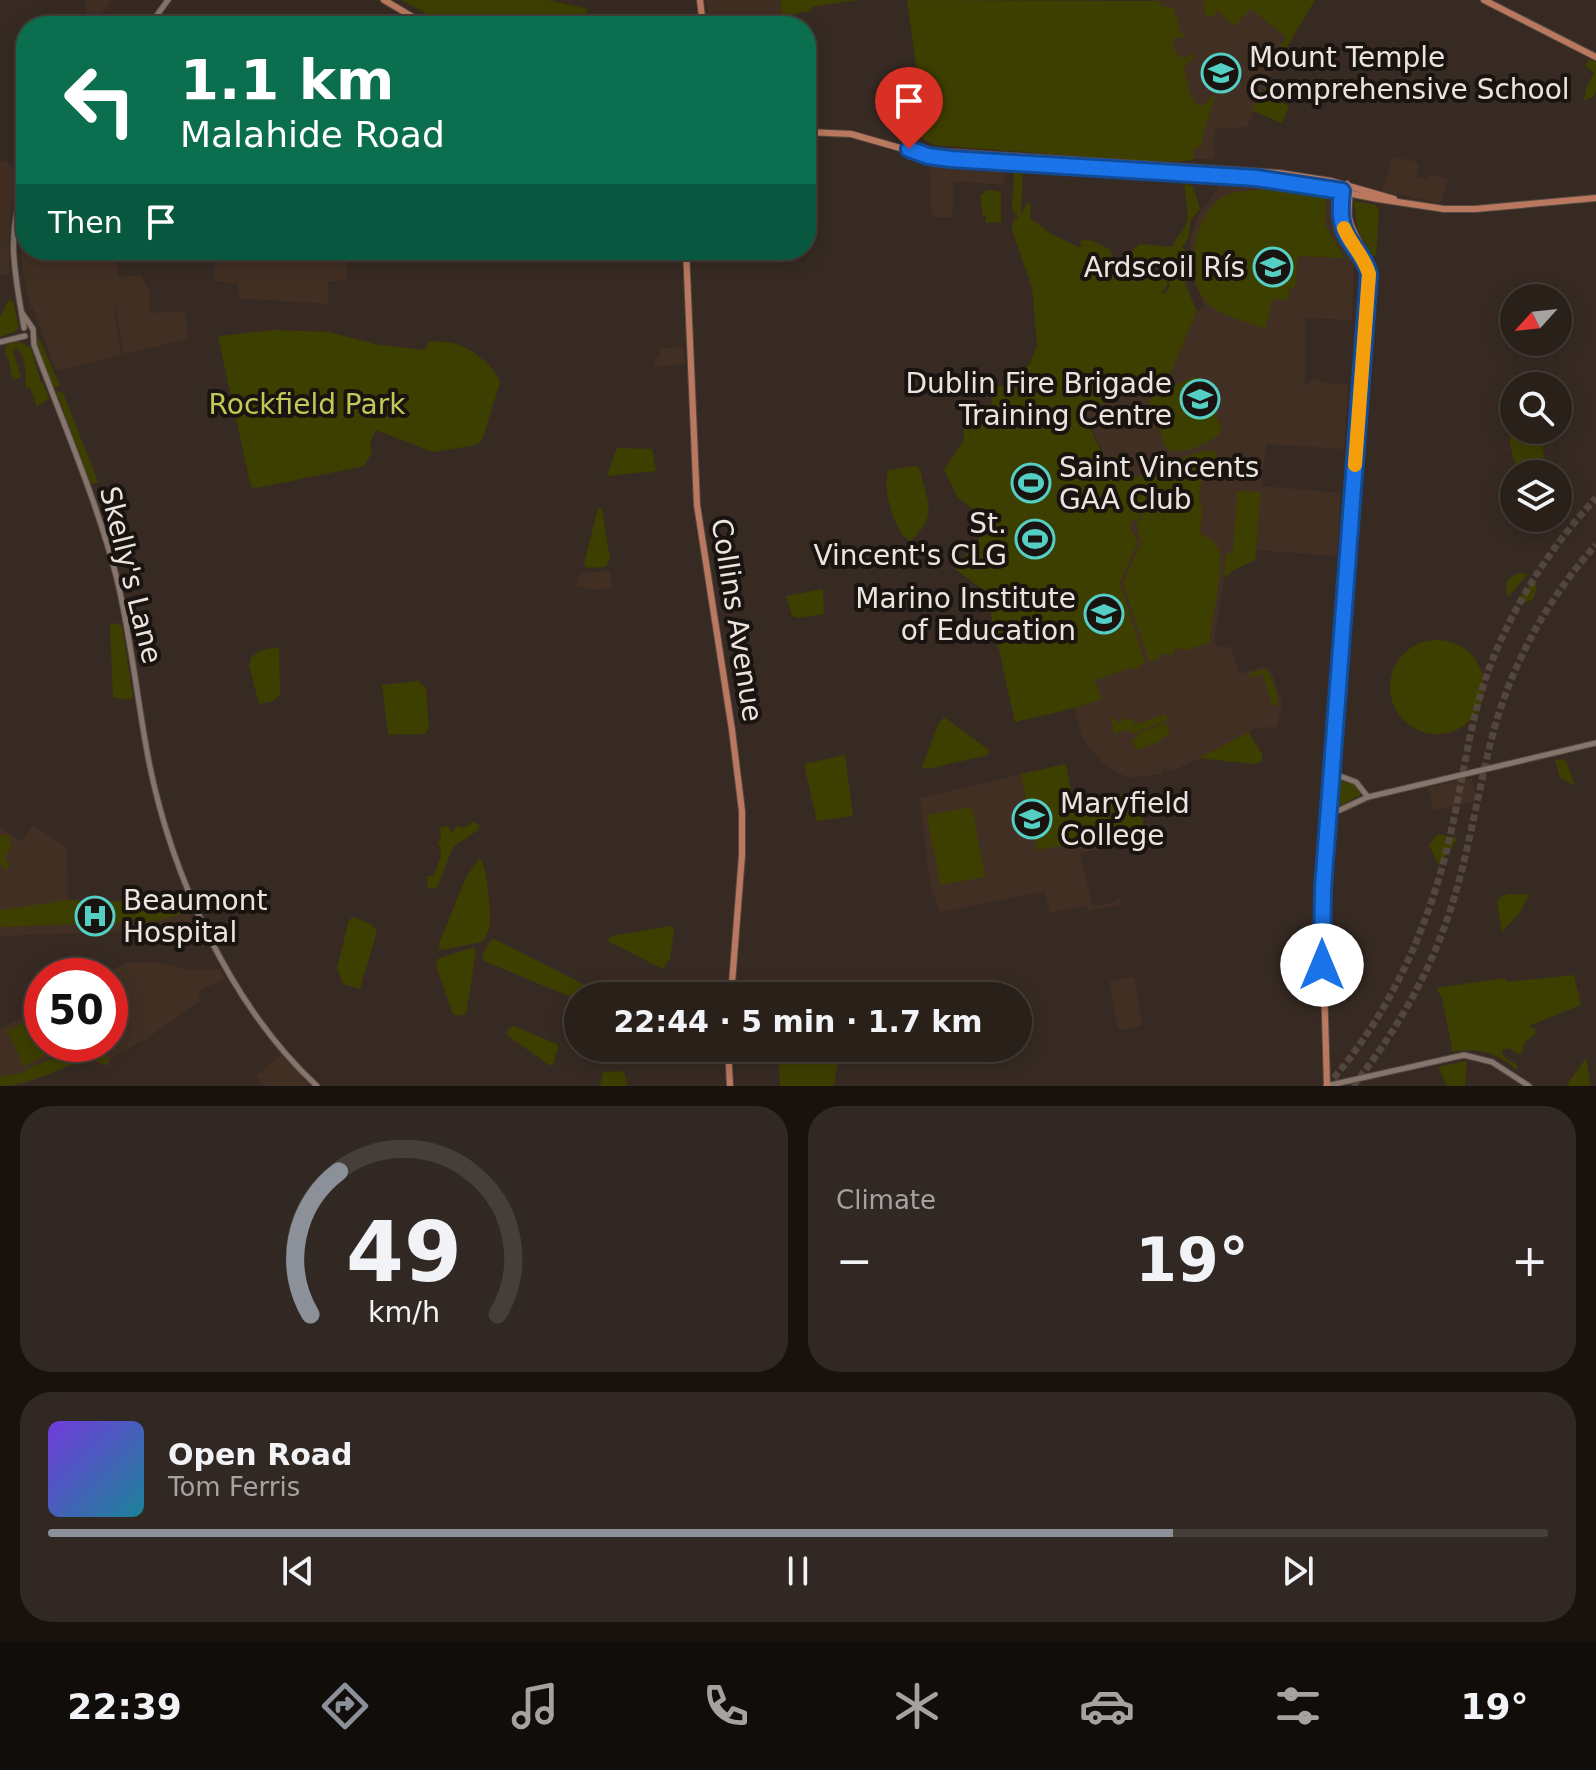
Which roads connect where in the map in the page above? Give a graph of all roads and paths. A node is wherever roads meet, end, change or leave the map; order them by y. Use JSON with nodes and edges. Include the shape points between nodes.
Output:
{"nodes":[{"id":1,"x":384,"y":0,"type":"edge"},
{"id":2,"x":1484,"y":0,"type":"edge"},
{"id":3,"x":411,"y":16,"type":"edge"},
{"id":4,"x":1596,"y":57,"type":"edge"},
{"id":5,"x":816,"y":132,"type":"edge"},
{"id":6,"x":1345,"y":188,"type":"junction"},
{"id":7,"x":1350,"y":193,"type":"junction"},
{"id":8,"x":1596,"y":198,"type":"edge"},
{"id":9,"x":1414,"y":205,"type":"junction"},
{"id":10,"x":16,"y":215,"type":"edge"},
{"id":11,"x":1350,"y":220,"type":"junction"},
{"id":12,"x":1341,"y":222,"type":"junction"},
{"id":13,"x":686,"y":260,"type":"edge"},
{"id":14,"x":1369,"y":274,"type":"junction"},
{"id":15,"x":27,"y":332,"type":"junction"},
{"id":16,"x":0,"y":342,"type":"edge"},
{"id":17,"x":1596,"y":743,"type":"edge"},
{"id":18,"x":1332,"y":773,"type":"junction"},
{"id":19,"x":1368,"y":797,"type":"junction"},
{"id":20,"x":1329,"y":810,"type":"junction"},
{"id":21,"x":732,"y":982,"type":"edge"},
{"id":22,"x":729,"y":1062,"type":"edge"},
{"id":23,"x":313,"y":1085,"type":"edge"},
{"id":24,"x":730,"y":1086,"type":"edge"},
{"id":25,"x":1326,"y":1086,"type":"edge"},
{"id":26,"x":1529,"y":1086,"type":"edge"}],
"edges":[{"from":1,"to":3,"type":"main road"},
{"from":2,"to":4,"type":"main road"},
{"from":5,"to":6,"type":"main road","via":[[851,134],[914,150],[1294,178]]},
{"from":6,"to":7,"type":"main road"},
{"from":6,"to":9,"type":"main road"},
{"from":6,"to":12,"type":"main road"},
{"from":7,"to":9,"type":"main road"},
{"from":7,"to":11,"type":"main road"},
{"from":8,"to":9,"type":"main road","via":[[1459,209]]},
{"from":10,"to":15,"type":"street","name":"Skelly's Lane","via":[[16,292]]},
{"from":11,"to":12,"type":"main road"},
{"from":11,"to":14,"type":"main road","via":[[1369,261]]},
{"from":12,"to":14,"type":"main road"},
{"from":13,"to":21,"type":"main road","name":"Collins Avenue","via":[[697,505],[742,811]]},
{"from":14,"to":18,"type":"main road"},
{"from":15,"to":16,"type":"street"},
{"from":15,"to":23,"type":"street","name":"Skelly's Lane","via":[[104,531],[125,617],[148,760],[197,912],[263,1026]]},
{"from":17,"to":19,"type":"street"},
{"from":18,"to":19,"type":"street","via":[[1356,782]]},
{"from":18,"to":20,"type":"main road"},
{"from":19,"to":20,"type":"street"},
{"from":20,"to":25,"type":"main road","via":[[1321,939]]},
{"from":22,"to":24,"type":"main road"},
{"from":25,"to":26,"type":"street","via":[[1464,1055],[1509,1070]]}]}
